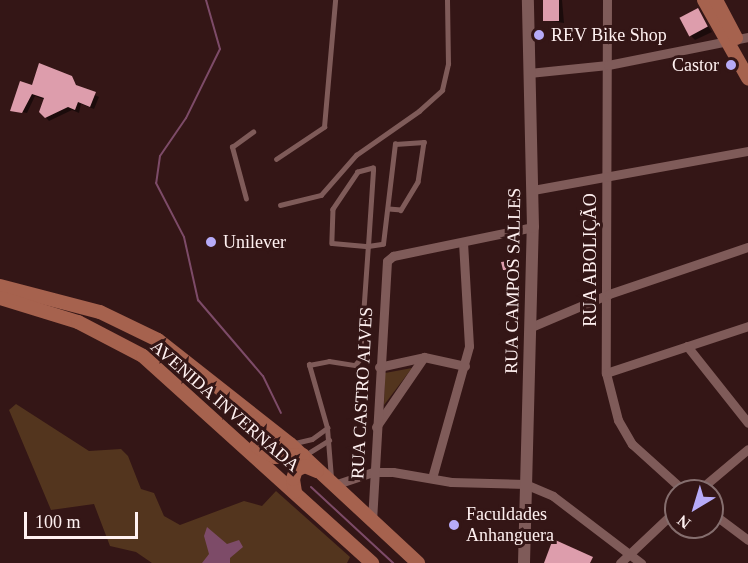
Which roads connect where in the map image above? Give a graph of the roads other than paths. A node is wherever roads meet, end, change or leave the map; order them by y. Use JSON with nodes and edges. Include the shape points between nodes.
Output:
{"nodes":[{"id":1,"x":335,"y":0,"type":"edge"},
{"id":2,"x":447,"y":0,"type":"edge"},
{"id":3,"x":528,"y":0,"type":"edge"},
{"id":4,"x":607,"y":0,"type":"edge"},
{"id":5,"x":705,"y":0,"type":"edge"},
{"id":6,"x":716,"y":0,"type":"edge"},
{"id":7,"x":737,"y":38,"type":"edge"},
{"id":8,"x":748,"y":58,"type":"edge"},
{"id":9,"x":608,"y":65,"type":"junction"},
{"id":10,"x":529,"y":73,"type":"junction"},
{"id":11,"x":748,"y":78,"type":"edge"},
{"id":12,"x":253,"y":132,"type":"dead end"},
{"id":13,"x":748,"y":151,"type":"edge"},
{"id":14,"x":276,"y":159,"type":"dead end"},
{"id":15,"x":607,"y":175,"type":"junction"},
{"id":16,"x":533,"y":190,"type":"junction"},
{"id":17,"x":246,"y":199,"type":"dead end"},
{"id":18,"x":280,"y":205,"type":"dead end"},
{"id":19,"x":389,"y":209,"type":"junction"},
{"id":20,"x":533,"y":227,"type":"junction"},
{"id":21,"x":463,"y":243,"type":"junction"},
{"id":22,"x":368,"y":246,"type":"junction"},
{"id":23,"x":748,"y":247,"type":"edge"},
{"id":24,"x":0,"y":286,"type":"edge"},
{"id":25,"x":609,"y":294,"type":"junction"},
{"id":26,"x":0,"y":298,"type":"edge"},
{"id":27,"x":115,"y":318,"type":"junction"},
{"id":28,"x":67,"y":319,"type":"junction"},
{"id":29,"x":748,"y":326,"type":"edge"},
{"id":30,"x":531,"y":327,"type":"junction"},
{"id":31,"x":158,"y":340,"type":"junction"},
{"id":32,"x":687,"y":346,"type":"junction"},
{"id":33,"x":143,"y":356,"type":"junction"},
{"id":34,"x":424,"y":357,"type":"junction"},
{"id":35,"x":465,"y":366,"type":"junction"},
{"id":36,"x":379,"y":367,"type":"junction"},
{"id":37,"x":606,"y":373,"type":"junction"},
{"id":38,"x":748,"y":423,"type":"edge"},
{"id":39,"x":224,"y":426,"type":"junction"},
{"id":40,"x":327,"y":428,"type":"junction"},
{"id":41,"x":375,"y":428,"type":"junction"},
{"id":42,"x":329,"y":440,"type":"junction"},
{"id":43,"x":290,"y":444,"type":"junction"},
{"id":44,"x":748,"y":449,"type":"edge"},
{"id":45,"x":303,"y":455,"type":"junction"},
{"id":46,"x":283,"y":457,"type":"junction"},
{"id":47,"x":373,"y":472,"type":"junction"},
{"id":48,"x":432,"y":478,"type":"junction"},
{"id":49,"x":671,"y":479,"type":"edge"},
{"id":50,"x":712,"y":479,"type":"edge"},
{"id":51,"x":329,"y":480,"type":"junction"},
{"id":52,"x":525,"y":484,"type":"junction"},
{"id":53,"x":295,"y":492,"type":"junction"},
{"id":54,"x":372,"y":521,"type":"junction"},
{"id":55,"x":664,"y":521,"type":"edge"},
{"id":56,"x":724,"y":522,"type":"edge"},
{"id":57,"x":748,"y":540,"type":"edge"},
{"id":58,"x":629,"y":553,"type":"junction"},
{"id":59,"x":372,"y":563,"type":"edge"},
{"id":60,"x":418,"y":563,"type":"edge"},
{"id":61,"x":524,"y":563,"type":"edge"},
{"id":62,"x":620,"y":563,"type":"edge"},
{"id":63,"x":641,"y":563,"type":"edge"}],
"edges":[{"from":1,"to":14,"type":"lane","via":[[324,127]]},
{"from":2,"to":18,"type":"lane","via":[[448,64],[442,90],[356,155],[321,195]]},
{"from":3,"to":10,"type":"main road","name":"RUA CAMPOS SALLES"},
{"from":4,"to":9,"type":"street","name":"RUA ABOLIÇÃO"},
{"from":5,"to":7,"type":"main road"},
{"from":6,"to":7,"type":"main road"},
{"from":7,"to":8,"type":"main road"},
{"from":7,"to":9,"type":"street"},
{"from":7,"to":11,"type":"main road"},
{"from":9,"to":10,"type":"street"},
{"from":9,"to":15,"type":"street","name":"RUA ABOLIÇÃO"},
{"from":10,"to":16,"type":"main road","name":"RUA CAMPOS SALLES"},
{"from":12,"to":17,"type":"lane","via":[[232,147]]},
{"from":13,"to":15,"type":"street"},
{"from":15,"to":16,"type":"street"},
{"from":15,"to":25,"type":"street","name":"RUA ABOLIÇÃO"},
{"from":16,"to":20,"type":"main road","name":"RUA CAMPOS SALLES"},
{"from":19,"to":19,"type":"lane","via":[[400,210],[418,182],[424,142],[395,144]]},
{"from":19,"to":22,"type":"lane","via":[[385,241]]},
{"from":20,"to":21,"type":"street"},
{"from":20,"to":30,"type":"main road","name":"RUA CAMPOS SALLES"},
{"from":21,"to":35,"type":"street","via":[[470,325]]},
{"from":21,"to":36,"type":"street","name":"RUA CASTRO ALVES","via":[[393,256],[386,266]]},
{"from":22,"to":22,"type":"lane","via":[[334,244],[331,240],[335,205],[358,172],[368,166],[373,170]]},
{"from":22,"to":40,"type":"lane","via":[[358,363],[309,365]]},
{"from":23,"to":25,"type":"street"},
{"from":24,"to":27,"type":"main road","name":"AVENIDA INVERNADA"},
{"from":25,"to":30,"type":"street"},
{"from":25,"to":37,"type":"street","name":"RUA ABOLIÇÃO"},
{"from":26,"to":28,"type":"main road","name":"AVENIDA INVERNADA"},
{"from":27,"to":28,"type":"main road","via":[[70,312]]},
{"from":27,"to":31,"type":"main road","name":"AVENIDA INVERNADA"},
{"from":28,"to":33,"type":"main road","name":"AVENIDA INVERNADA"},
{"from":29,"to":32,"type":"street"},
{"from":30,"to":52,"type":"main road","name":"RUA CAMPOS SALLES"},
{"from":31,"to":33,"type":"main road","via":[[150,344]]},
{"from":31,"to":43,"type":"main road","name":"AVENIDA INVERNADA"},
{"from":32,"to":37,"type":"street"},
{"from":32,"to":38,"type":"street"},
{"from":33,"to":39,"type":"main road","name":"AVENIDA INVERNADA"},
{"from":34,"to":35,"type":"street"},
{"from":34,"to":36,"type":"street"},
{"from":34,"to":41,"type":"street"},
{"from":35,"to":48,"type":"street"},
{"from":36,"to":41,"type":"street","name":"RUA CASTRO ALVES"},
{"from":37,"to":49,"type":"street","name":"RUA ABOLIÇÃO","via":[[618,420],[632,444]]},
{"from":39,"to":46,"type":"main road","via":[[245,435],[269,456]]},
{"from":39,"to":53,"type":"main road","name":"AVENIDA INVERNADA"},
{"from":40,"to":42,"type":"lane"},
{"from":40,"to":43,"type":"lane","name":"AVENIDA INVERNADA","via":[[312,439]]},
{"from":41,"to":47,"type":"street","name":"RUA CASTRO ALVES"},
{"from":42,"to":45,"type":"lane","name":"AVENIDA INVERNADA","via":[[314,453]]},
{"from":42,"to":51,"type":"lane"},
{"from":43,"to":45,"type":"main road","name":"AVENIDA INVERNADA"},
{"from":43,"to":46,"type":"main road"},
{"from":44,"to":50,"type":"street"},
{"from":45,"to":46,"type":"main road"},
{"from":45,"to":51,"type":"main road","name":"AVENIDA INVERNADA"},
{"from":47,"to":48,"type":"street"},
{"from":47,"to":51,"type":"street"},
{"from":47,"to":54,"type":"street","name":"RUA CASTRO ALVES"},
{"from":48,"to":52,"type":"street"},
{"from":51,"to":53,"type":"main road","via":[[305,466],[296,470]]},
{"from":51,"to":54,"type":"main road","name":"AVENIDA INVERNADA"},
{"from":52,"to":58,"type":"street","via":[[553,496]]},
{"from":52,"to":61,"type":"main road","name":"RUA CAMPOS SALLES"},
{"from":53,"to":59,"type":"main road","name":"AVENIDA INVERNADA"},
{"from":54,"to":60,"type":"main road","name":"AVENIDA INVERNADA"},
{"from":55,"to":58,"type":"street"},
{"from":56,"to":57,"type":"street"},
{"from":58,"to":62,"type":"street"},
{"from":58,"to":63,"type":"street"}]}
